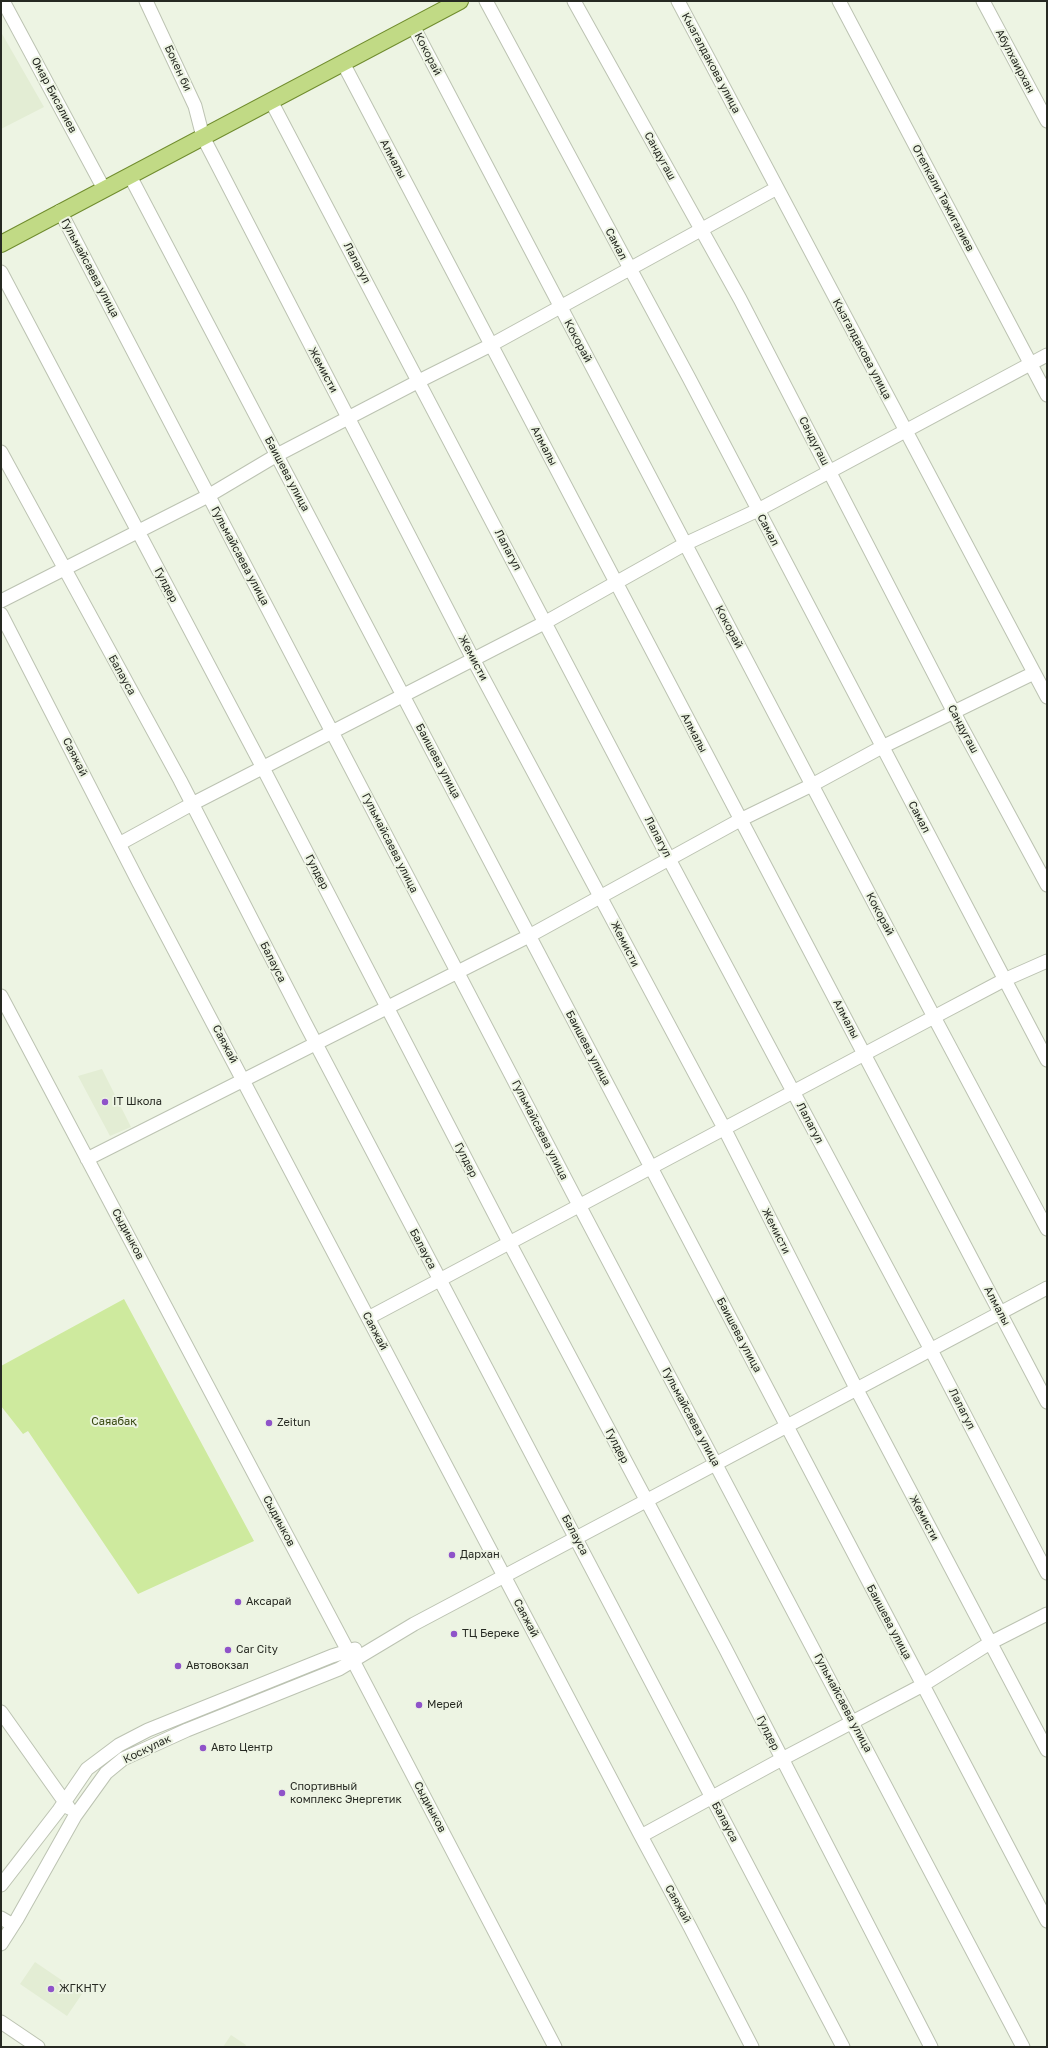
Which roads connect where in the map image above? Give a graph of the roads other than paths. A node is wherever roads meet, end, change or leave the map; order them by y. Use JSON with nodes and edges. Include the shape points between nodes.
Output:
{"nodes":[{"id":1,"x":3,"y":1,"type":"edge"},
{"id":2,"x":146,"y":1,"type":"edge"},
{"id":3,"x":460,"y":1,"type":"edge"},
{"id":4,"x":486,"y":1,"type":"edge"},
{"id":5,"x":574,"y":1,"type":"edge"},
{"id":6,"x":678,"y":1,"type":"edge"},
{"id":7,"x":839,"y":1,"type":"edge"},
{"id":8,"x":983,"y":1,"type":"edge"},
{"id":9,"x":414,"y":26,"type":"junction"},
{"id":10,"x":343,"y":63,"type":"junction"},
{"id":11,"x":271,"y":101,"type":"junction"},
{"id":12,"x":1047,"y":121,"type":"edge"},
{"id":13,"x":203,"y":137,"type":"junction"},
{"id":14,"x":130,"y":176,"type":"junction"},
{"id":15,"x":777,"y":188,"type":"junction"},
{"id":16,"x":104,"y":189,"type":"junction"},
{"id":17,"x":60,"y":211,"type":"junction"},
{"id":18,"x":702,"y":231,"type":"junction"},
{"id":19,"x":1,"y":244,"type":"edge"},
{"id":20,"x":630,"y":270,"type":"junction"},
{"id":21,"x":1,"y":272,"type":"edge"},
{"id":22,"x":561,"y":308,"type":"junction"},
{"id":23,"x":491,"y":346,"type":"junction"},
{"id":24,"x":1047,"y":355,"type":"edge"},
{"id":25,"x":1031,"y":363,"type":"junction"},
{"id":26,"x":419,"y":381,"type":"junction"},
{"id":27,"x":1047,"y":395,"type":"edge"},
{"id":28,"x":348,"y":417,"type":"junction"},
{"id":29,"x":905,"y":431,"type":"junction"},
{"id":30,"x":1,"y":452,"type":"edge"},
{"id":31,"x":277,"y":455,"type":"junction"},
{"id":32,"x":829,"y":470,"type":"junction"},
{"id":33,"x":208,"y":496,"type":"junction"},
{"id":34,"x":758,"y":510,"type":"junction"},
{"id":35,"x":137,"y":531,"type":"junction"},
{"id":36,"x":685,"y":544,"type":"junction"},
{"id":37,"x":64,"y":568,"type":"junction"},
{"id":38,"x":615,"y":582,"type":"junction"},
{"id":39,"x":1,"y":601,"type":"edge"},
{"id":40,"x":1,"y":614,"type":"edge"},
{"id":41,"x":546,"y":622,"type":"junction"},
{"id":42,"x":473,"y":659,"type":"junction"},
{"id":43,"x":1034,"y":672,"type":"junction"},
{"id":44,"x":404,"y":696,"type":"junction"},
{"id":45,"x":1047,"y":697,"type":"edge"},
{"id":46,"x":953,"y":711,"type":"junction"},
{"id":47,"x":332,"y":731,"type":"junction"},
{"id":48,"x":882,"y":747,"type":"junction"},
{"id":49,"x":262,"y":768,"type":"junction"},
{"id":50,"x":812,"y":785,"type":"junction"},
{"id":51,"x":192,"y":804,"type":"junction"},
{"id":52,"x":740,"y":820,"type":"junction"},
{"id":53,"x":119,"y":844,"type":"junction"},
{"id":54,"x":669,"y":859,"type":"junction"},
{"id":55,"x":1047,"y":885,"type":"edge"},
{"id":56,"x":601,"y":898,"type":"junction"},
{"id":57,"x":529,"y":936,"type":"junction"},
{"id":58,"x":1047,"y":961,"type":"edge"},
{"id":59,"x":457,"y":971,"type":"junction"},
{"id":60,"x":1004,"y":980,"type":"junction"},
{"id":61,"x":2,"y":1002,"type":"edge"},
{"id":62,"x":388,"y":1008,"type":"junction"},
{"id":63,"x":934,"y":1017,"type":"junction"},
{"id":64,"x":315,"y":1043,"type":"junction"},
{"id":65,"x":864,"y":1054,"type":"junction"},
{"id":66,"x":1047,"y":1060,"type":"edge"},
{"id":67,"x":243,"y":1079,"type":"junction"},
{"id":68,"x":794,"y":1091,"type":"junction"},
{"id":69,"x":724,"y":1128,"type":"junction"},
{"id":70,"x":87,"y":1159,"type":"junction"},
{"id":71,"x":650,"y":1167,"type":"junction"},
{"id":72,"x":579,"y":1205,"type":"junction"},
{"id":73,"x":1047,"y":1228,"type":"edge"},
{"id":74,"x":510,"y":1244,"type":"junction"},
{"id":75,"x":440,"y":1280,"type":"junction"},
{"id":76,"x":1047,"y":1288,"type":"edge"},
{"id":77,"x":1000,"y":1313,"type":"junction"},
{"id":78,"x":368,"y":1318,"type":"junction"},
{"id":79,"x":931,"y":1350,"type":"junction"},
{"id":80,"x":856,"y":1390,"type":"junction"},
{"id":81,"x":1047,"y":1402,"type":"edge"},
{"id":82,"x":787,"y":1426,"type":"junction"},
{"id":83,"x":716,"y":1464,"type":"junction"},
{"id":84,"x":646,"y":1501,"type":"junction"},
{"id":85,"x":576,"y":1538,"type":"junction"},
{"id":86,"x":1047,"y":1572,"type":"edge"},
{"id":87,"x":504,"y":1577,"type":"junction"},
{"id":88,"x":1047,"y":1614,"type":"edge"},
{"id":89,"x":990,"y":1643,"type":"junction"},
{"id":90,"x":351,"y":1656,"type":"junction"},
{"id":91,"x":923,"y":1685,"type":"junction"},
{"id":92,"x":1,"y":1712,"type":"edge"},
{"id":93,"x":852,"y":1722,"type":"junction"},
{"id":94,"x":1047,"y":1750,"type":"edge"},
{"id":95,"x":782,"y":1759,"type":"junction"},
{"id":96,"x":712,"y":1798,"type":"junction"},
{"id":97,"x":65,"y":1802,"type":"junction"},
{"id":98,"x":75,"y":1816,"type":"junction"},
{"id":99,"x":640,"y":1836,"type":"junction"},
{"id":100,"x":1,"y":1885,"type":"edge"},
{"id":101,"x":1,"y":1918,"type":"edge"},
{"id":102,"x":1047,"y":1920,"type":"edge"},
{"id":103,"x":13,"y":1925,"type":"junction"},
{"id":104,"x":1,"y":1944,"type":"edge"},
{"id":105,"x":1,"y":2022,"type":"edge"},
{"id":106,"x":38,"y":2047,"type":"edge"},
{"id":107,"x":555,"y":2047,"type":"edge"},
{"id":108,"x":752,"y":2047,"type":"edge"},
{"id":109,"x":843,"y":2047,"type":"edge"},
{"id":110,"x":931,"y":2047,"type":"edge"},
{"id":111,"x":1023,"y":2047,"type":"edge"}],
"edges":[{"from":1,"to":16,"type":"street","name":"Омар Бисалиев"},
{"from":2,"to":13,"type":"street","name":"Бокен би","via":[[195,106]]},
{"from":3,"to":9,"type":"main road"},
{"from":4,"to":20,"type":"street","name":"Самал"},
{"from":5,"to":18,"type":"street","name":"Сандугаш"},
{"from":6,"to":15,"type":"street","name":"Кызгалдакова улица"},
{"from":7,"to":25,"type":"street","name":"Отепкали Тажигалиев"},
{"from":8,"to":12,"type":"street","name":"Абулхаирхан"},
{"from":9,"to":10,"type":"main road"},
{"from":9,"to":22,"type":"street","name":"Кокорай"},
{"from":10,"to":11,"type":"main road"},
{"from":10,"to":23,"type":"street","name":"Алмалы"},
{"from":11,"to":13,"type":"main road"},
{"from":11,"to":26,"type":"street","name":"Лалагул"},
{"from":13,"to":14,"type":"main road"},
{"from":13,"to":28,"type":"street","name":"Жемисти"},
{"from":14,"to":16,"type":"main road"},
{"from":14,"to":31,"type":"street","name":"Баишева улица"},
{"from":15,"to":18,"type":"street"},
{"from":15,"to":29,"type":"street","name":"Кызгалдакова улица"},
{"from":16,"to":17,"type":"main road"},
{"from":17,"to":19,"type":"main road"},
{"from":17,"to":33,"type":"street","name":"Гульмайсаева улица"},
{"from":18,"to":20,"type":"street"},
{"from":18,"to":32,"type":"street","name":"Сандугаш"},
{"from":20,"to":22,"type":"street"},
{"from":20,"to":34,"type":"street","name":"Самал"},
{"from":21,"to":35,"type":"street","name":"Гулдер"},
{"from":22,"to":23,"type":"street"},
{"from":22,"to":36,"type":"street","name":"Кокорай"},
{"from":23,"to":26,"type":"street"},
{"from":23,"to":38,"type":"street","name":"Алмалы"},
{"from":24,"to":25,"type":"street"},
{"from":25,"to":27,"type":"street","name":"Отепкали Тажигалиев"},
{"from":25,"to":29,"type":"street"},
{"from":26,"to":28,"type":"street"},
{"from":26,"to":41,"type":"street","name":"Лалагул"},
{"from":28,"to":31,"type":"street"},
{"from":28,"to":42,"type":"street","name":"Жемисти"},
{"from":29,"to":32,"type":"street"},
{"from":29,"to":43,"type":"street","name":"Кызгалдакова улица"},
{"from":30,"to":37,"type":"street","name":"Балауса"},
{"from":31,"to":33,"type":"street"},
{"from":31,"to":44,"type":"street","name":"Баишева улица"},
{"from":32,"to":34,"type":"street"},
{"from":32,"to":46,"type":"street","name":"Сандугаш"},
{"from":33,"to":35,"type":"street"},
{"from":33,"to":47,"type":"street","name":"Гульмайсаева улица"},
{"from":34,"to":36,"type":"street"},
{"from":34,"to":48,"type":"street","name":"Самал"},
{"from":35,"to":37,"type":"street"},
{"from":35,"to":49,"type":"street","name":"Гулдер"},
{"from":36,"to":38,"type":"street"},
{"from":36,"to":50,"type":"street","name":"Кокорай"},
{"from":37,"to":39,"type":"street"},
{"from":37,"to":51,"type":"street","name":"Балауса"},
{"from":38,"to":41,"type":"street"},
{"from":38,"to":52,"type":"street","name":"Алмалы"},
{"from":40,"to":53,"type":"street","name":"Саяжай"},
{"from":41,"to":42,"type":"street"},
{"from":41,"to":54,"type":"street","name":"Лалагул"},
{"from":42,"to":44,"type":"street"},
{"from":42,"to":56,"type":"street","name":"Жемисти"},
{"from":43,"to":45,"type":"street","name":"Кызгалдакова улица"},
{"from":43,"to":46,"type":"street"},
{"from":44,"to":47,"type":"street"},
{"from":44,"to":57,"type":"street","name":"Баишева улица"},
{"from":46,"to":48,"type":"street"},
{"from":46,"to":55,"type":"street","name":"Сандугаш"},
{"from":47,"to":49,"type":"street"},
{"from":47,"to":59,"type":"street","name":"Гульмайсаева улица"},
{"from":48,"to":50,"type":"street"},
{"from":48,"to":60,"type":"street","name":"Самал"},
{"from":49,"to":51,"type":"street"},
{"from":49,"to":62,"type":"street","name":"Гулдер"},
{"from":50,"to":52,"type":"street"},
{"from":50,"to":63,"type":"street","name":"Кокорай"},
{"from":51,"to":53,"type":"street"},
{"from":51,"to":64,"type":"street","name":"Балауса"},
{"from":52,"to":54,"type":"street"},
{"from":52,"to":65,"type":"street","name":"Алмалы"},
{"from":53,"to":67,"type":"street","name":"Саяжай"},
{"from":54,"to":56,"type":"street"},
{"from":54,"to":68,"type":"street","name":"Лалагул"},
{"from":56,"to":57,"type":"street"},
{"from":56,"to":69,"type":"street","name":"Жемисти"},
{"from":57,"to":59,"type":"street"},
{"from":57,"to":71,"type":"street","name":"Баишева улица"},
{"from":58,"to":60,"type":"street"},
{"from":59,"to":62,"type":"street"},
{"from":59,"to":72,"type":"street","name":"Гульмайсаева улица"},
{"from":60,"to":63,"type":"street"},
{"from":60,"to":66,"type":"street","name":"Самал"},
{"from":61,"to":70,"type":"street","name":"Сыдиыков"},
{"from":62,"to":64,"type":"street"},
{"from":62,"to":74,"type":"street","name":"Гулдер"},
{"from":63,"to":65,"type":"street"},
{"from":63,"to":73,"type":"street","name":"Кокорай"},
{"from":64,"to":67,"type":"street"},
{"from":64,"to":75,"type":"street","name":"Балауса"},
{"from":65,"to":68,"type":"street"},
{"from":65,"to":77,"type":"street","name":"Алмалы"},
{"from":67,"to":70,"type":"street"},
{"from":67,"to":78,"type":"street","name":"Саяжай"},
{"from":68,"to":69,"type":"street"},
{"from":68,"to":79,"type":"street","name":"Лалагул"},
{"from":69,"to":71,"type":"street"},
{"from":69,"to":80,"type":"street","name":"Жемисти"},
{"from":70,"to":90,"type":"street","name":"Сыдиыков"},
{"from":71,"to":72,"type":"street"},
{"from":71,"to":82,"type":"street","name":"Баишева улица"},
{"from":72,"to":74,"type":"street"},
{"from":72,"to":83,"type":"street","name":"Гульмайсаева улица"},
{"from":74,"to":75,"type":"street"},
{"from":74,"to":84,"type":"street","name":"Гулдер"},
{"from":75,"to":78,"type":"street"},
{"from":75,"to":85,"type":"street","name":"Балауса"},
{"from":76,"to":77,"type":"street"},
{"from":77,"to":79,"type":"street"},
{"from":77,"to":81,"type":"street","name":"Алмалы"},
{"from":78,"to":87,"type":"street","name":"Саяжай"},
{"from":79,"to":80,"type":"street"},
{"from":79,"to":86,"type":"street","name":"Лалагул"},
{"from":80,"to":82,"type":"street"},
{"from":80,"to":89,"type":"street","name":"Жемисти"},
{"from":82,"to":83,"type":"street"},
{"from":82,"to":91,"type":"street","name":"Баишева улица"},
{"from":83,"to":84,"type":"street"},
{"from":83,"to":93,"type":"street","name":"Гульмайсаева улица"},
{"from":84,"to":85,"type":"street"},
{"from":84,"to":95,"type":"street","name":"Гулдер"},
{"from":85,"to":87,"type":"street"},
{"from":85,"to":96,"type":"street","name":"Балауса"},
{"from":87,"to":90,"type":"street"},
{"from":87,"to":99,"type":"street","name":"Саяжай"},
{"from":88,"to":89,"type":"street"},
{"from":89,"to":91,"type":"street"},
{"from":89,"to":94,"type":"street","name":"Жемисти"},
{"from":90,"to":97,"type":"street","name":"Коскулак","via":[[148,1730],[119,1745],[87,1769]]},
{"from":90,"to":98,"type":"street","name":"Коскулак","via":[[123,1759],[106,1773]]},
{"from":90,"to":107,"type":"street","name":"Сыдиыков"},
{"from":91,"to":93,"type":"street"},
{"from":91,"to":102,"type":"street","name":"Баишева улица"},
{"from":92,"to":97,"type":"street"},
{"from":93,"to":95,"type":"street"},
{"from":93,"to":111,"type":"street","name":"Гульмайсаева улица"},
{"from":95,"to":96,"type":"street"},
{"from":95,"to":110,"type":"street","name":"Гулдер"},
{"from":96,"to":99,"type":"street"},
{"from":96,"to":109,"type":"street","name":"Балауса"},
{"from":97,"to":98,"type":"street"},
{"from":97,"to":100,"type":"street","name":"Коскулак"},
{"from":98,"to":103,"type":"street","name":"Коскулак"},
{"from":99,"to":108,"type":"street","name":"Саяжай"},
{"from":101,"to":103,"type":"street"},
{"from":103,"to":104,"type":"street","name":"Коскулак"},
{"from":105,"to":106,"type":"street"}]}
